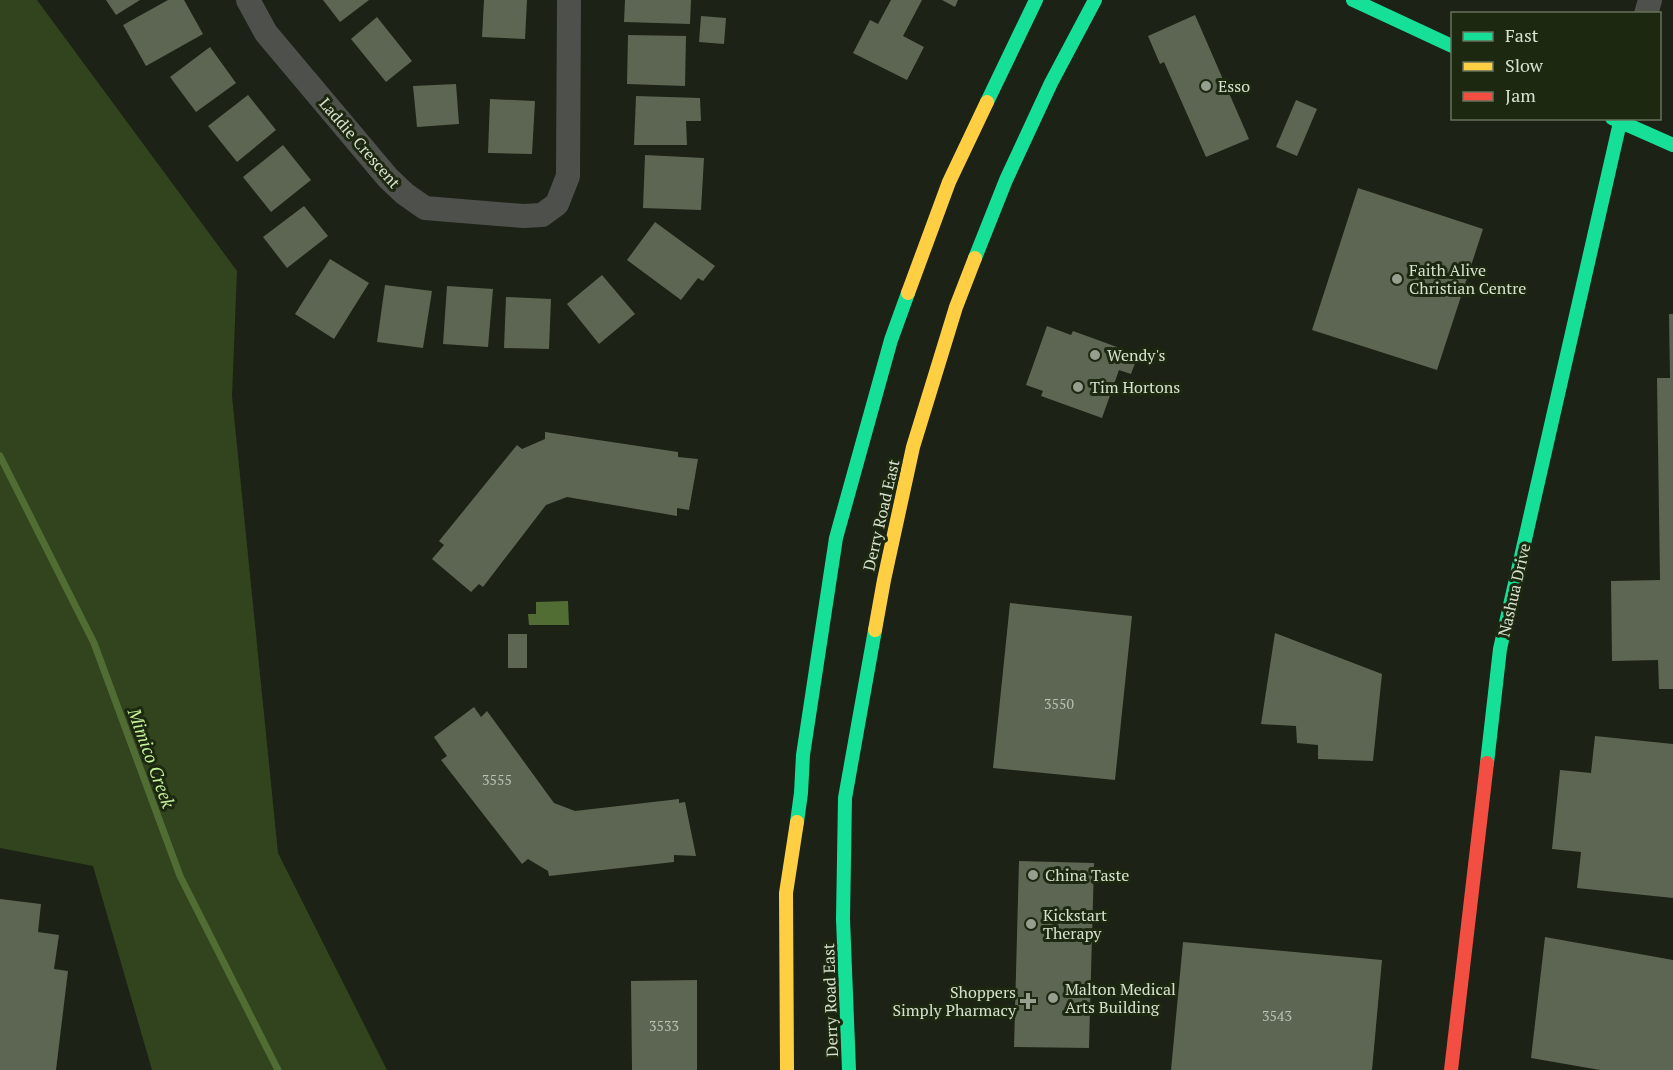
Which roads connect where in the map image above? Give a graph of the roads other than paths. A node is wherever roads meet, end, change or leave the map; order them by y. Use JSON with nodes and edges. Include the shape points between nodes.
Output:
{"nodes":[{"id":1,"x":248,"y":0,"type":"edge"},
{"id":2,"x":569,"y":0,"type":"edge"},
{"id":3,"x":1036,"y":0,"type":"edge"},
{"id":4,"x":1095,"y":0,"type":"edge"},
{"id":5,"x":1353,"y":0,"type":"edge"},
{"id":6,"x":1451,"y":46,"type":"edge"},
{"id":7,"x":1618,"y":120,"type":"edge"},
{"id":8,"x":1673,"y":145,"type":"edge"},
{"id":9,"x":787,"y":1070,"type":"edge"},
{"id":10,"x":849,"y":1070,"type":"edge"},
{"id":11,"x":1451,"y":1070,"type":"edge"}],
"edges":[{"from":1,"to":2,"type":"street","name":"Laddie Crescent","via":[[266,33],[405,195],[424,208],[523,216],[542,215],[557,204],[568,176]]},
{"from":3,"to":9,"type":"main road","via":[[949,182],[891,340],[836,538],[786,893]]},
{"from":4,"to":10,"type":"main road","name":"Derry Road East","via":[[1006,180],[956,307],[913,447],[884,580],[845,798],[843,919]]},
{"from":5,"to":6,"type":"main road"},
{"from":7,"to":8,"type":"main road"},
{"from":7,"to":11,"type":"main road","name":"Nashua Drive","via":[[1500,649]]}]}
